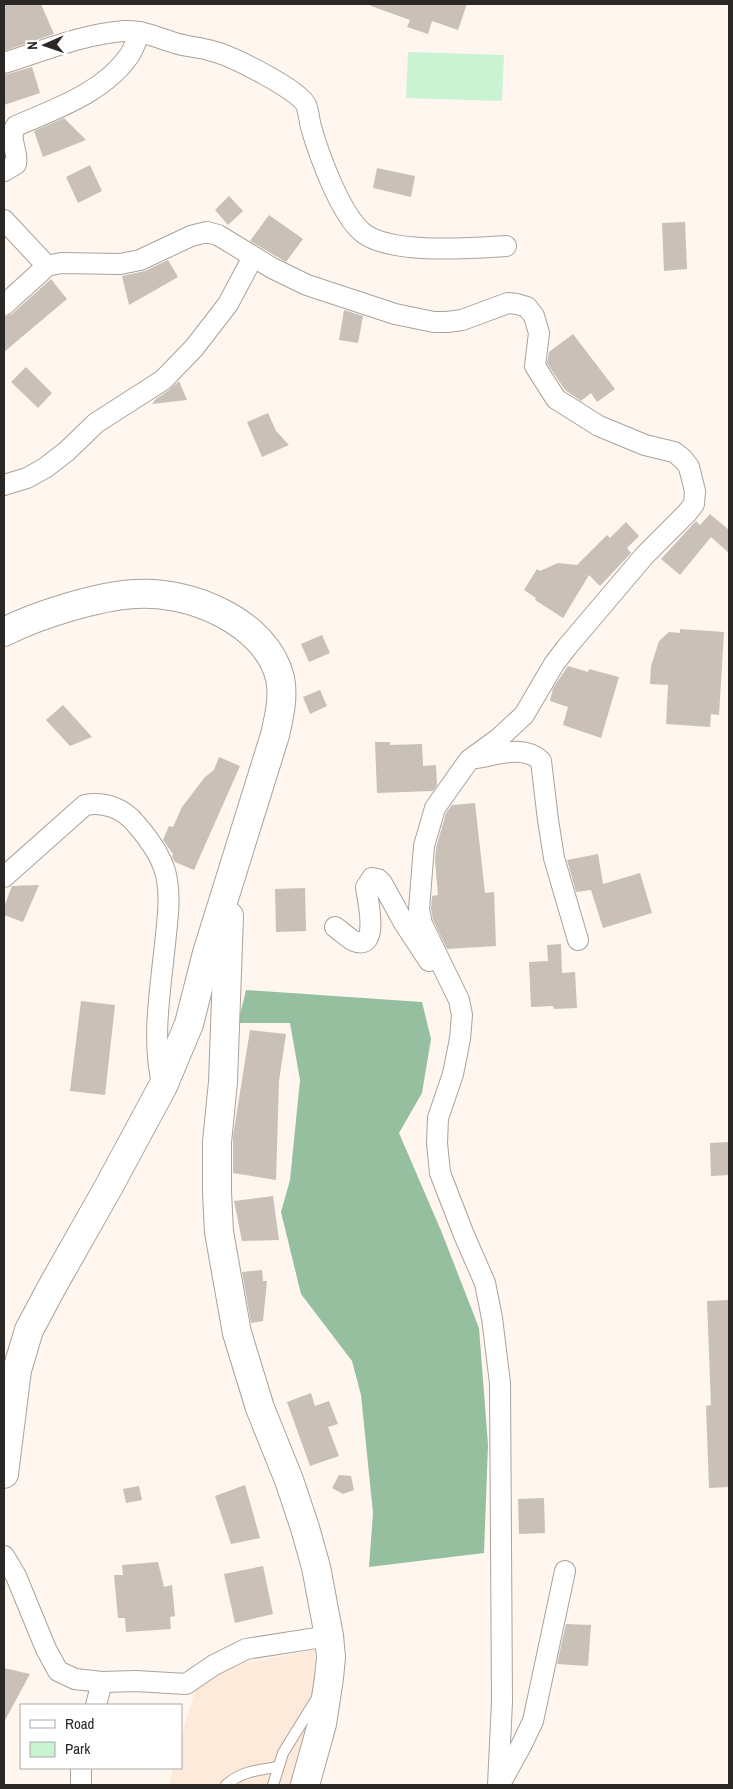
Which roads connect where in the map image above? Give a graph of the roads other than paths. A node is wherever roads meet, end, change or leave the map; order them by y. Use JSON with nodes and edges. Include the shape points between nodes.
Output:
{"nodes":[{"id":1,"x":140,"y":32,"type":"junction"},
{"id":2,"x":4,"y":63,"type":"edge"},
{"id":3,"x":4,"y":171,"type":"edge"},
{"id":4,"x":4,"y":220,"type":"edge"},
{"id":5,"x":506,"y":246,"type":"dead end"},
{"id":6,"x":253,"y":257,"type":"junction"},
{"id":7,"x":47,"y":266,"type":"junction"},
{"id":8,"x":4,"y":305,"type":"edge"},
{"id":9,"x":4,"y":485,"type":"edge"},
{"id":10,"x":4,"y":632,"type":"edge"},
{"id":11,"x":469,"y":760,"type":"junction"},
{"id":12,"x":4,"y":877,"type":"edge"},
{"id":13,"x":230,"y":877,"type":"junction"},
{"id":14,"x":335,"y":927,"type":"dead end"},
{"id":15,"x":578,"y":940,"type":"dead end"},
{"id":16,"x":458,"y":1000,"type":"junction"},
{"id":17,"x":162,"y":1086,"type":"junction"},
{"id":18,"x":4,"y":1474,"type":"edge"},
{"id":19,"x":4,"y":1556,"type":"edge"},
{"id":20,"x":564,"y":1571,"type":"dead end"},
{"id":21,"x":329,"y":1636,"type":"junction"},
{"id":22,"x":329,"y":1678,"type":"junction"},
{"id":23,"x":102,"y":1682,"type":"junction"},
{"id":24,"x":96,"y":1704,"type":"edge"},
{"id":25,"x":278,"y":1767,"type":"junction"},
{"id":26,"x":81,"y":1769,"type":"edge"},
{"id":27,"x":81,"y":1785,"type":"edge"},
{"id":28,"x":226,"y":1785,"type":"edge"},
{"id":29,"x":273,"y":1785,"type":"edge"},
{"id":30,"x":305,"y":1785,"type":"edge"},
{"id":31,"x":498,"y":1785,"type":"edge"}],
"edges":[{"from":1,"to":2,"type":"street","via":[[90,36]]},
{"from":1,"to":3,"type":"street","via":[[124,64],[104,82],[73,101],[16,126],[12,136],[16,164]]},
{"from":1,"to":5,"type":"street","via":[[176,44],[214,51],[290,90],[306,104],[322,161],[348,215],[362,232],[375,240],[419,248]]},
{"from":4,"to":7,"type":"street"},
{"from":6,"to":7,"type":"street","via":[[218,235],[207,232],[140,260],[120,264],[61,263]]},
{"from":6,"to":9,"type":"street","via":[[228,304],[194,348],[163,380],[96,423],[45,468]]},
{"from":6,"to":11,"type":"street","via":[[307,285],[395,314],[434,322],[462,320],[508,303],[527,308],[534,316],[539,333],[535,366],[556,399],[599,426],[645,445],[674,452],[689,467],[695,491],[694,504],[688,513],[645,555],[567,647],[524,715]]},
{"from":7,"to":8,"type":"street"},
{"from":10,"to":13,"type":"street","via":[[108,598],[163,594],[221,612],[262,644],[276,665],[281,705],[275,735]]},
{"from":11,"to":15,"type":"street","via":[[519,752],[532,754],[541,761],[554,858]]},
{"from":11,"to":16,"type":"street","via":[[434,808],[424,846],[420,880],[422,924]]},
{"from":12,"to":17,"type":"street","via":[[86,805],[94,803],[119,809],[146,835],[162,861],[169,905],[158,1034],[158,1069]]},
{"from":13,"to":17,"type":"street","via":[[189,1024]]},
{"from":13,"to":21,"type":"street","via":[[223,1082],[217,1142],[219,1232],[237,1333],[260,1408],[305,1528]]},
{"from":14,"to":16,"type":"street","via":[[356,942],[368,938],[371,922],[366,887],[372,878],[378,879],[414,938]]},
{"from":16,"to":31,"type":"street","via":[[462,1015],[460,1039],[453,1074],[438,1118],[437,1144],[440,1173],[485,1283],[500,1383],[502,1702]]},
{"from":17,"to":18,"type":"street","via":[[29,1330],[17,1370]]},
{"from":19,"to":23,"type":"street","via":[[58,1671],[75,1679]]},
{"from":20,"to":31,"type":"street","via":[[533,1721]]},
{"from":21,"to":22,"type":"street"},
{"from":21,"to":23,"type":"street","via":[[246,1649],[186,1684]]},
{"from":22,"to":25,"type":"lane","via":[[283,1753]]},
{"from":22,"to":30,"type":"street","via":[[322,1724]]},
{"from":23,"to":24,"type":"street"},
{"from":25,"to":28,"type":"lane","via":[[248,1771]]},
{"from":25,"to":29,"type":"lane"},
{"from":26,"to":27,"type":"street"}]}
